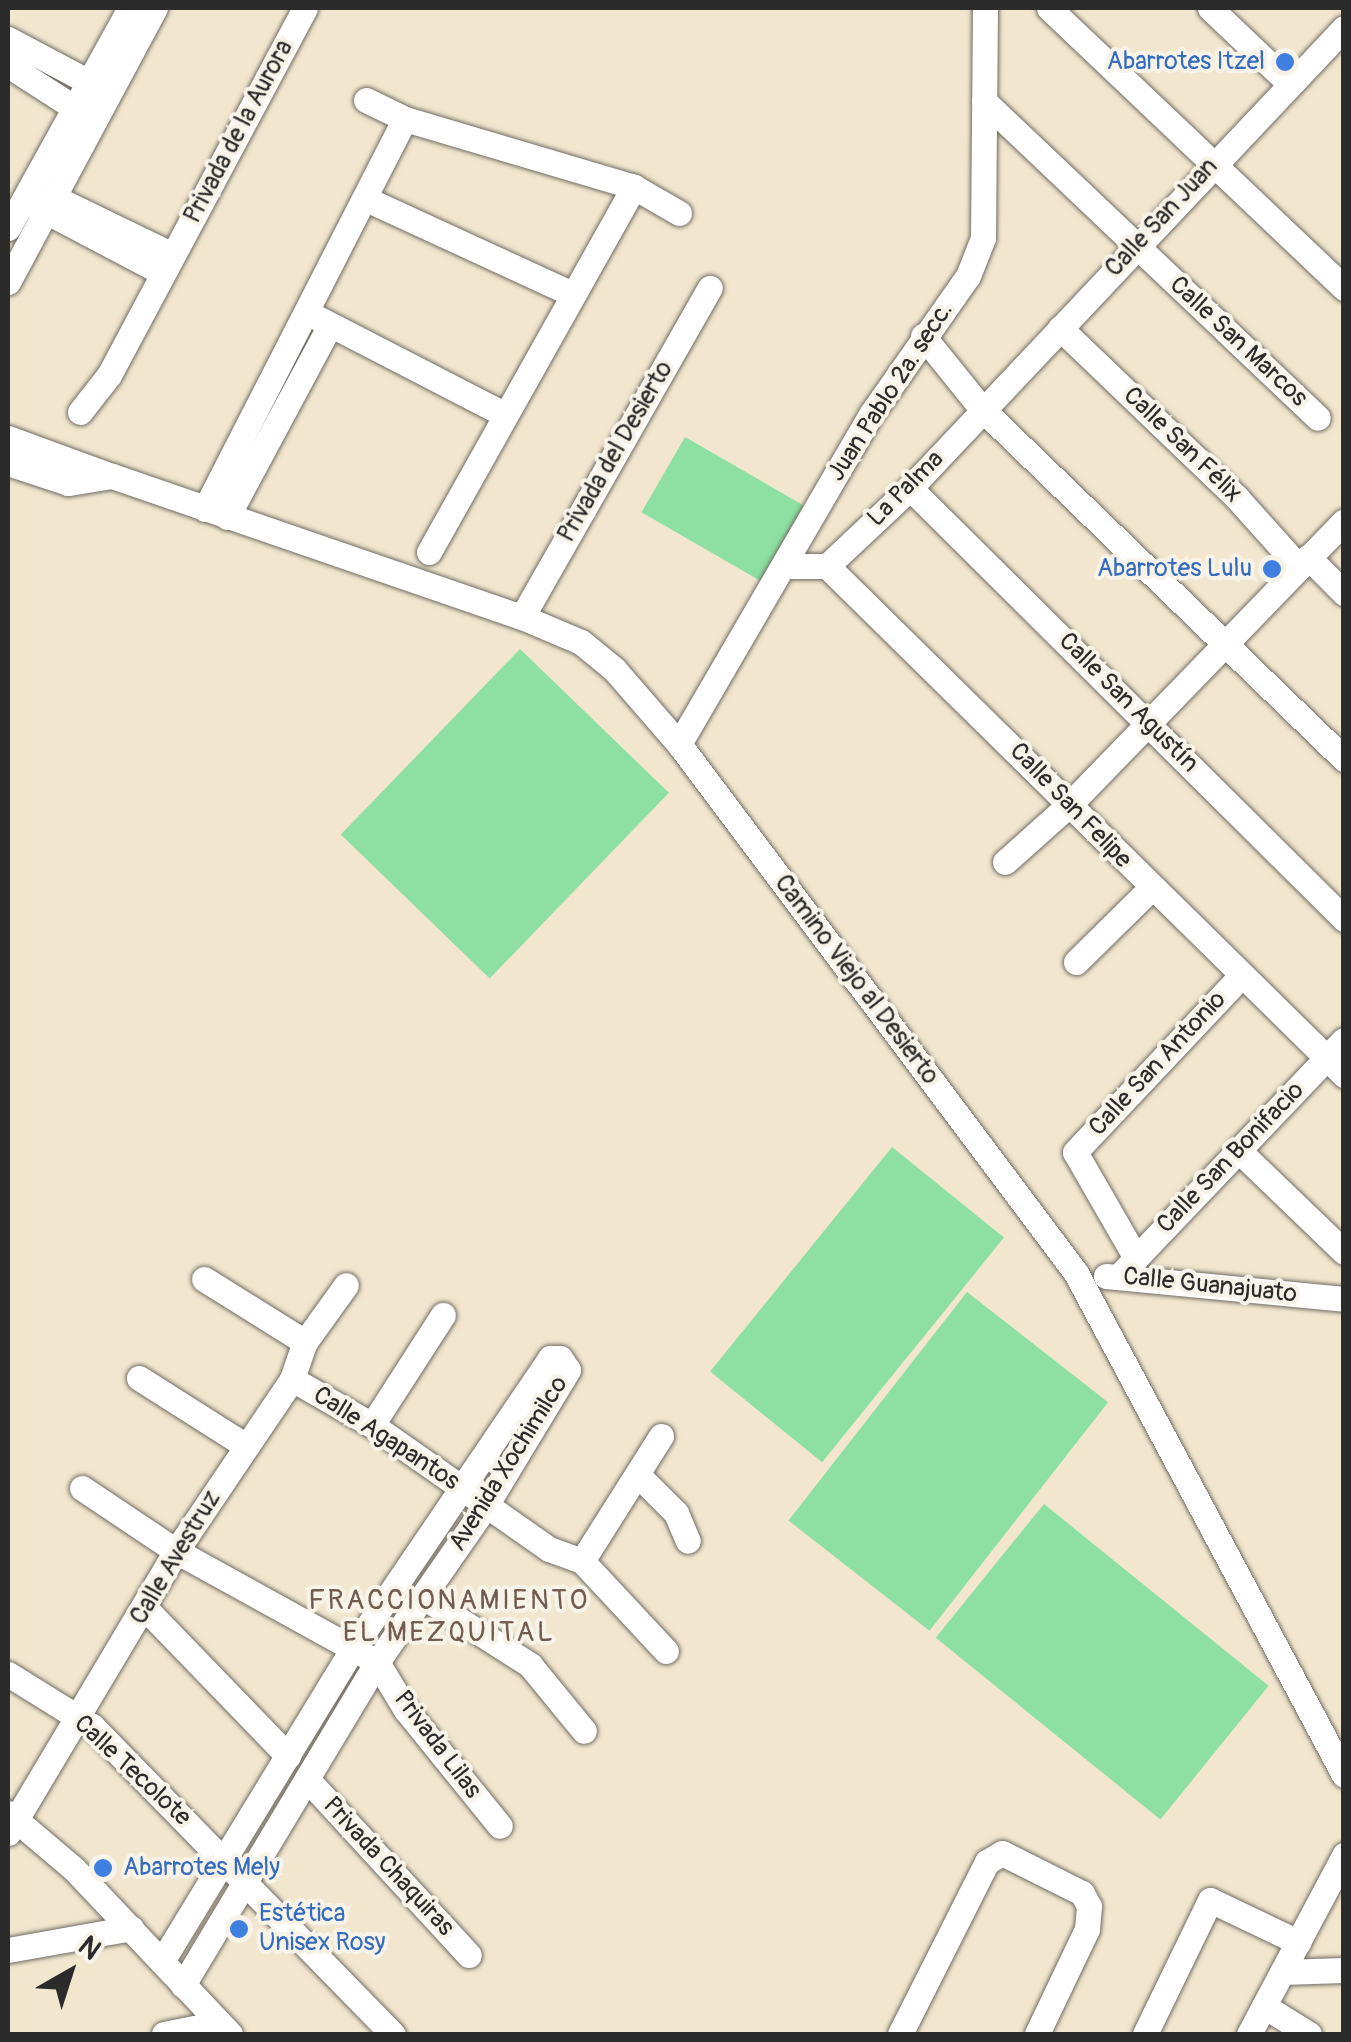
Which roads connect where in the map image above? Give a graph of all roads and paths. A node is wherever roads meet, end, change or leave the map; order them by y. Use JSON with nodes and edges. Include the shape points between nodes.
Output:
{"nodes":[{"id":1,"x":130,"y":8,"type":"edge"},
{"id":2,"x":155,"y":8,"type":"edge"},
{"id":3,"x":305,"y":8,"type":"edge"},
{"id":4,"x":985,"y":8,"type":"edge"},
{"id":5,"x":1049,"y":8,"type":"edge"},
{"id":6,"x":1210,"y":8,"type":"edge"},
{"id":7,"x":1344,"y":28,"type":"edge"},
{"id":8,"x":8,"y":39,"type":"edge"},
{"id":9,"x":8,"y":65,"type":"edge"},
{"id":10,"x":57,"y":81,"type":"junction"},
{"id":11,"x":1289,"y":83,"type":"junction"},
{"id":12,"x":99,"y":88,"type":"junction"},
{"id":13,"x":366,"y":100,"type":"dead end"},
{"id":14,"x":984,"y":101,"type":"junction"},
{"id":15,"x":74,"y":108,"type":"junction"},
{"id":16,"x":405,"y":119,"type":"junction"},
{"id":17,"x":1213,"y":164,"type":"junction"},
{"id":18,"x":634,"y":187,"type":"junction"},
{"id":19,"x":38,"y":198,"type":"junction"},
{"id":20,"x":366,"y":198,"type":"junction"},
{"id":21,"x":679,"y":212,"type":"dead end"},
{"id":22,"x":8,"y":228,"type":"edge"},
{"id":23,"x":1135,"y":244,"type":"junction"},
{"id":24,"x":168,"y":264,"type":"junction"},
{"id":25,"x":8,"y":282,"type":"edge"},
{"id":26,"x":710,"y":288,"type":"dead end"},
{"id":27,"x":1344,"y":288,"type":"edge"},
{"id":28,"x":574,"y":294,"type":"junction"},
{"id":29,"x":320,"y":319,"type":"junction"},
{"id":30,"x":1060,"y":328,"type":"junction"},
{"id":31,"x":923,"y":336,"type":"junction"},
{"id":32,"x":982,"y":410,"type":"junction"},
{"id":33,"x":80,"y":412,"type":"dead end"},
{"id":34,"x":506,"y":415,"type":"junction"},
{"id":35,"x":1318,"y":418,"type":"dead end"},
{"id":36,"x":8,"y":438,"type":"edge"},
{"id":37,"x":8,"y":463,"type":"edge"},
{"id":38,"x":112,"y":476,"type":"junction"},
{"id":39,"x":910,"y":488,"type":"junction"},
{"id":40,"x":216,"y":513,"type":"junction"},
{"id":41,"x":1344,"y":521,"type":"edge"},
{"id":42,"x":429,"y":552,"type":"dead end"},
{"id":43,"x":1303,"y":562,"type":"junction"},
{"id":44,"x":784,"y":566,"type":"junction"},
{"id":45,"x":827,"y":566,"type":"junction"},
{"id":46,"x":1344,"y":593,"type":"edge"},
{"id":47,"x":522,"y":617,"type":"junction"},
{"id":48,"x":1225,"y":644,"type":"junction"},
{"id":49,"x":1149,"y":724,"type":"junction"},
{"id":50,"x":679,"y":744,"type":"junction"},
{"id":51,"x":1344,"y":759,"type":"edge"},
{"id":52,"x":1071,"y":802,"type":"junction"},
{"id":53,"x":1004,"y":862,"type":"dead end"},
{"id":54,"x":1150,"y":889,"type":"junction"},
{"id":55,"x":1344,"y":918,"type":"edge"},
{"id":56,"x":1076,"y":962,"type":"dead end"},
{"id":57,"x":1240,"y":977,"type":"junction"},
{"id":58,"x":1344,"y":1040,"type":"edge"},
{"id":59,"x":1334,"y":1067,"type":"edge"},
{"id":60,"x":1238,"y":1150,"type":"junction"},
{"id":61,"x":1344,"y":1252,"type":"edge"},
{"id":62,"x":1136,"y":1258,"type":"junction"},
{"id":63,"x":1076,"y":1273,"type":"junction"},
{"id":64,"x":1118,"y":1277,"type":"junction"},
{"id":65,"x":204,"y":1279,"type":"dead end"},
{"id":66,"x":346,"y":1286,"type":"dead end"},
{"id":67,"x":1344,"y":1299,"type":"edge"},
{"id":68,"x":443,"y":1315,"type":"dead end"},
{"id":69,"x":304,"y":1342,"type":"junction"},
{"id":70,"x":138,"y":1378,"type":"dead end"},
{"id":71,"x":292,"y":1379,"type":"junction"},
{"id":72,"x":372,"y":1425,"type":"junction"},
{"id":73,"x":661,"y":1436,"type":"dead end"},
{"id":74,"x":246,"y":1446,"type":"junction"},
{"id":75,"x":638,"y":1475,"type":"junction"},
{"id":76,"x":82,"y":1488,"type":"dead end"},
{"id":77,"x":476,"y":1497,"type":"junction"},
{"id":78,"x":688,"y":1541,"type":"dead end"},
{"id":79,"x":176,"y":1551,"type":"junction"},
{"id":80,"x":582,"y":1561,"type":"junction"},
{"id":81,"x":425,"y":1598,"type":"junction"},
{"id":82,"x":146,"y":1610,"type":"junction"},
{"id":83,"x":354,"y":1648,"type":"junction"},
{"id":84,"x":666,"y":1651,"type":"dead end"},
{"id":85,"x":377,"y":1662,"type":"junction"},
{"id":86,"x":8,"y":1674,"type":"edge"},
{"id":87,"x":79,"y":1718,"type":"junction"},
{"id":88,"x":584,"y":1731,"type":"dead end"},
{"id":89,"x":288,"y":1756,"type":"junction"},
{"id":90,"x":1344,"y":1775,"type":"edge"},
{"id":91,"x":307,"y":1779,"type":"junction"},
{"id":92,"x":11,"y":1822,"type":"edge"},
{"id":93,"x":500,"y":1826,"type":"dead end"},
{"id":94,"x":1344,"y":1855,"type":"edge"},
{"id":95,"x":225,"y":1860,"type":"junction"},
{"id":96,"x":246,"y":1880,"type":"junction"},
{"id":97,"x":132,"y":1928,"type":"junction"},
{"id":98,"x":1298,"y":1942,"type":"junction"},
{"id":99,"x":8,"y":1950,"type":"edge"},
{"id":100,"x":469,"y":1955,"type":"dead end"},
{"id":101,"x":162,"y":1962,"type":"junction"},
{"id":102,"x":1344,"y":1970,"type":"edge"},
{"id":103,"x":1282,"y":1972,"type":"junction"},
{"id":104,"x":184,"y":1984,"type":"junction"},
{"id":105,"x":1264,"y":2006,"type":"junction"},
{"id":106,"x":224,"y":2028,"type":"edge"},
{"id":107,"x":164,"y":2034,"type":"edge"},
{"id":108,"x":393,"y":2034,"type":"edge"},
{"id":109,"x":900,"y":2034,"type":"edge"},
{"id":110,"x":1037,"y":2034,"type":"edge"},
{"id":111,"x":1145,"y":2034,"type":"edge"},
{"id":112,"x":1249,"y":2034,"type":"edge"},
{"id":113,"x":1309,"y":2034,"type":"edge"}],
"edges":[{"from":1,"to":12,"type":"street"},
{"from":2,"to":12,"type":"street"},
{"from":3,"to":24,"type":"street","name":"Privada de la Aurora"},
{"from":4,"to":14,"type":"street","name":"Juan Pablo 2a. secc."},
{"from":5,"to":17,"type":"street"},
{"from":6,"to":11,"type":"street"},
{"from":7,"to":11,"type":"street","name":"Calle San Juan"},
{"from":8,"to":10,"type":"street"},
{"from":9,"to":10,"type":"street"},
{"from":10,"to":12,"type":"street"},
{"from":10,"to":15,"type":"street"},
{"from":11,"to":17,"type":"street","name":"Calle San Juan"},
{"from":12,"to":15,"type":"street"},
{"from":12,"to":19,"type":"street"},
{"from":13,"to":16,"type":"street"},
{"from":14,"to":23,"type":"street","name":"Calle San Marcos"},
{"from":14,"to":31,"type":"street","name":"Juan Pablo 2a. secc.","via":[[983,238],[968,276]]},
{"from":15,"to":19,"type":"street"},
{"from":16,"to":18,"type":"street"},
{"from":16,"to":20,"type":"street"},
{"from":17,"to":23,"type":"street","name":"Calle San Juan"},
{"from":17,"to":27,"type":"street"},
{"from":18,"to":21,"type":"street"},
{"from":18,"to":28,"type":"street"},
{"from":19,"to":22,"type":"street"},
{"from":19,"to":24,"type":"street"},
{"from":19,"to":25,"type":"street"},
{"from":20,"to":28,"type":"street"},
{"from":20,"to":29,"type":"street"},
{"from":23,"to":30,"type":"street","name":"Calle San Juan"},
{"from":23,"to":35,"type":"street","name":"Calle San Marcos"},
{"from":24,"to":33,"type":"street","name":"Privada de la Aurora","via":[[109,375]]},
{"from":26,"to":47,"type":"street","name":"Privada del Desierto"},
{"from":28,"to":34,"type":"street"},
{"from":29,"to":34,"type":"street"},
{"from":29,"to":40,"type":"street"},
{"from":30,"to":32,"type":"street","name":"Calle San Juan"},
{"from":30,"to":43,"type":"street","name":"Calle San Félix"},
{"from":31,"to":32,"type":"street"},
{"from":31,"to":44,"type":"street","name":"Juan Pablo 2a. secc."},
{"from":32,"to":39,"type":"street","name":"La Palma"},
{"from":32,"to":48,"type":"street"},
{"from":34,"to":42,"type":"street"},
{"from":36,"to":38,"type":"street","name":"Camino Viejo al Desierto"},
{"from":37,"to":38,"type":"street","name":"Camino Viejo al Desierto","via":[[68,483]]},
{"from":38,"to":40,"type":"street","name":"Camino Viejo al Desierto"},
{"from":39,"to":45,"type":"street","name":"La Palma"},
{"from":39,"to":49,"type":"street","name":"Calle San Agustín"},
{"from":40,"to":47,"type":"street","name":"Camino Viejo al Desierto"},
{"from":41,"to":43,"type":"street"},
{"from":43,"to":46,"type":"street","name":"Calle San Félix"},
{"from":43,"to":48,"type":"street"},
{"from":44,"to":45,"type":"street"},
{"from":44,"to":50,"type":"street","name":"Juan Pablo 2a. secc."},
{"from":45,"to":52,"type":"street","name":"Calle San Felipe"},
{"from":47,"to":50,"type":"street","name":"Camino Viejo al Desierto","via":[[581,642]]},
{"from":48,"to":49,"type":"street"},
{"from":48,"to":51,"type":"street"},
{"from":49,"to":52,"type":"street"},
{"from":49,"to":55,"type":"street","name":"Calle San Agustín"},
{"from":50,"to":63,"type":"street","name":"Camino Viejo al Desierto"},
{"from":52,"to":53,"type":"street"},
{"from":52,"to":54,"type":"street","name":"Calle San Felipe"},
{"from":54,"to":56,"type":"street"},
{"from":54,"to":57,"type":"street","name":"Calle San Felipe"},
{"from":57,"to":59,"type":"street","name":"Calle San Felipe"},
{"from":57,"to":62,"type":"street","name":"Calle San Antonio","via":[[1076,1152]]},
{"from":58,"to":59,"type":"street","name":"Calle San Bonifacio"},
{"from":59,"to":60,"type":"street","name":"Calle San Bonifacio"},
{"from":60,"to":61,"type":"street"},
{"from":60,"to":62,"type":"street","name":"Calle San Bonifacio"},
{"from":62,"to":64,"type":"street","name":"Calle San Bonifacio"},
{"from":63,"to":64,"type":"street","name":"Calle Guanajuato"},
{"from":63,"to":90,"type":"street","name":"Camino Viejo al Desierto"},
{"from":64,"to":67,"type":"street","name":"Calle Guanajuato"},
{"from":65,"to":69,"type":"street"},
{"from":66,"to":69,"type":"street","name":"Calle Avestruz"},
{"from":68,"to":72,"type":"street"},
{"from":69,"to":71,"type":"street","name":"Calle Avestruz"},
{"from":70,"to":74,"type":"street"},
{"from":71,"to":72,"type":"street","name":"Calle Agapantos"},
{"from":71,"to":74,"type":"street","name":"Calle Avestruz"},
{"from":72,"to":77,"type":"street","name":"Calle Agapantos"},
{"from":73,"to":75,"type":"street"},
{"from":74,"to":79,"type":"street","name":"Calle Avestruz"},
{"from":75,"to":78,"type":"street","via":[[676,1514]]},
{"from":75,"to":80,"type":"street"},
{"from":76,"to":79,"type":"street"},
{"from":77,"to":77,"type":"street","name":"Avenida Xochimilco","via":[[568,1370],[560,1358],[550,1358]]},
{"from":77,"to":80,"type":"street","name":"Calle Agapantos","via":[[549,1549]]},
{"from":77,"to":81,"type":"street","name":"Avenida Xochimilco"},
{"from":77,"to":83,"type":"street","name":"Avenida Xochimilco"},
{"from":79,"to":82,"type":"street","name":"Calle Avestruz"},
{"from":79,"to":83,"type":"street"},
{"from":80,"to":84,"type":"street"},
{"from":81,"to":85,"type":"street","name":"Avenida Xochimilco"},
{"from":81,"to":88,"type":"street","via":[[530,1664]]},
{"from":82,"to":87,"type":"street","name":"Calle Avestruz"},
{"from":82,"to":89,"type":"street"},
{"from":83,"to":85,"type":"street"},
{"from":83,"to":89,"type":"street","name":"Avenida Xochimilco"},
{"from":85,"to":91,"type":"street","name":"Avenida Xochimilco"},
{"from":85,"to":93,"type":"street","name":"Privada Lilas","via":[[406,1710]]},
{"from":86,"to":87,"type":"street","name":"Calle Tecolote"},
{"from":87,"to":92,"type":"street","name":"Calle Avestruz"},
{"from":87,"to":95,"type":"street","name":"Calle Tecolote"},
{"from":89,"to":95,"type":"street","name":"Avenida Xochimilco"},
{"from":91,"to":96,"type":"street","name":"Avenida Xochimilco"},
{"from":91,"to":100,"type":"street","name":"Privada Chaquiras"},
{"from":92,"to":97,"type":"street"},
{"from":94,"to":98,"type":"street"},
{"from":95,"to":96,"type":"street","name":"Calle Tecolote"},
{"from":95,"to":101,"type":"street","name":"Avenida Xochimilco"},
{"from":96,"to":104,"type":"street","name":"Avenida Xochimilco"},
{"from":96,"to":108,"type":"street","name":"Calle Tecolote"},
{"from":97,"to":99,"type":"street"},
{"from":97,"to":101,"type":"street"},
{"from":98,"to":103,"type":"street"},
{"from":98,"to":111,"type":"street","via":[[1218,1899],[1205,1904]]},
{"from":101,"to":104,"type":"street"},
{"from":102,"to":103,"type":"street"},
{"from":103,"to":105,"type":"street"},
{"from":104,"to":106,"type":"street"},
{"from":105,"to":112,"type":"street"},
{"from":105,"to":113,"type":"street"},
{"from":106,"to":107,"type":"street"},
{"from":109,"to":110,"type":"street","via":[[988,1862],[1002,1852],[1082,1893],[1089,1906],[1087,1929]]}]}
